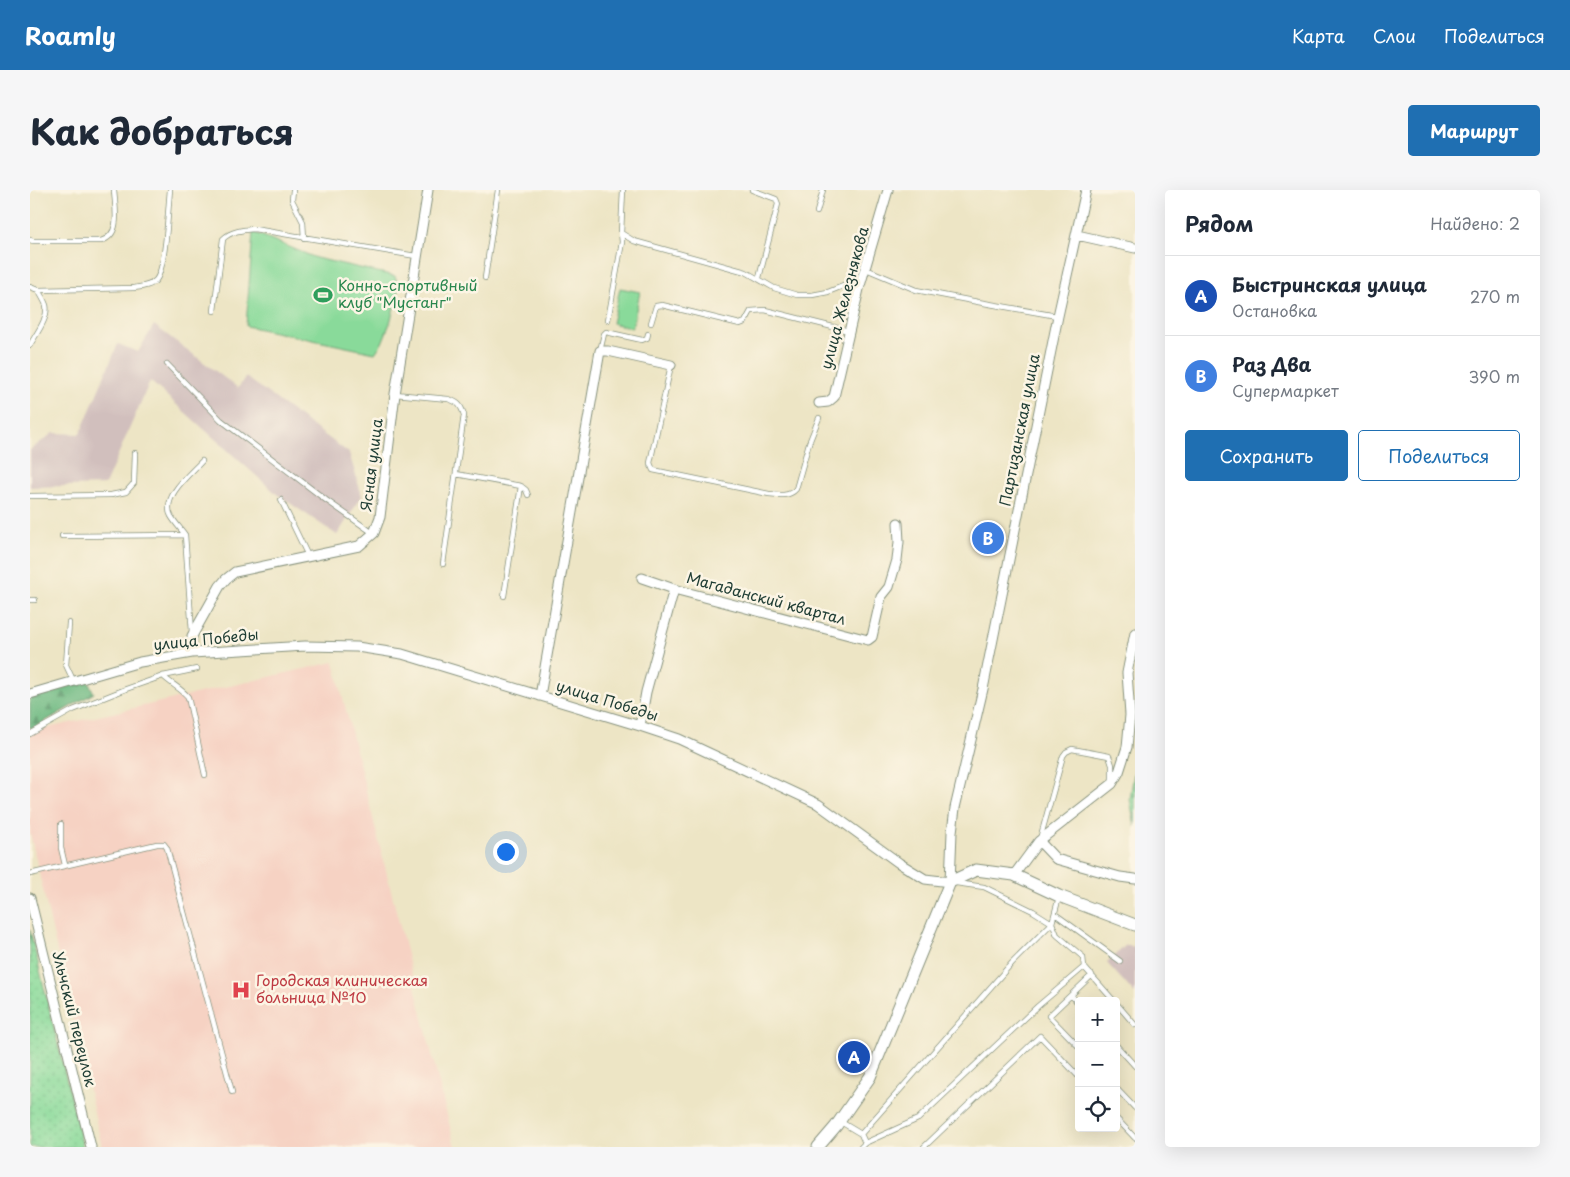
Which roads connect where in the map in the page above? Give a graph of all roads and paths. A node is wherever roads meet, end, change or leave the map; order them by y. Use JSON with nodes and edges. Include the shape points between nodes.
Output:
{"nodes":[{"id":1,"x":114,"y":190,"type":"edge"},
{"id":2,"x":170,"y":190,"type":"edge"},
{"id":3,"x":293,"y":190,"type":"edge"},
{"id":4,"x":428,"y":190,"type":"edge"},
{"id":5,"x":498,"y":190,"type":"edge"},
{"id":6,"x":623,"y":190,"type":"edge"},
{"id":7,"x":752,"y":190,"type":"edge"},
{"id":8,"x":823,"y":190,"type":"edge"},
{"id":9,"x":888,"y":190,"type":"edge"},
{"id":10,"x":1086,"y":190,"type":"edge"},
{"id":11,"x":817,"y":212,"type":"dead end"},
{"id":12,"x":621,"y":234,"type":"junction"},
{"id":13,"x":1077,"y":235,"type":"junction"},
{"id":14,"x":304,"y":238,"type":"junction"},
{"id":15,"x":30,"y":240,"type":"edge"},
{"id":16,"x":1135,"y":248,"type":"edge"},
{"id":17,"x":416,"y":256,"type":"junction"},
{"id":18,"x":866,"y":268,"type":"junction"},
{"id":19,"x":485,"y":278,"type":"dead end"},
{"id":20,"x":759,"y":278,"type":"junction"},
{"id":21,"x":30,"y":287,"type":"edge"},
{"id":22,"x":859,"y":289,"type":"junction"},
{"id":23,"x":38,"y":290,"type":"junction"},
{"id":24,"x":214,"y":311,"type":"dead end"},
{"id":25,"x":1058,"y":316,"type":"junction"},
{"id":26,"x":608,"y":320,"type":"dead end"},
{"id":27,"x":651,"y":323,"type":"dead end"},
{"id":28,"x":849,"y":331,"type":"junction"},
{"id":29,"x":648,"y":334,"type":"dead end"},
{"id":30,"x":30,"y":345,"type":"edge"},
{"id":31,"x":600,"y":351,"type":"junction"},
{"id":32,"x":167,"y":364,"type":"dead end"},
{"id":33,"x":671,"y":365,"type":"joint"},
{"id":34,"x":395,"y":394,"type":"junction"},
{"id":35,"x":819,"y":403,"type":"dead end"},
{"id":36,"x":819,"y":418,"type":"dead end"},
{"id":37,"x":136,"y":453,"type":"dead end"},
{"id":38,"x":202,"y":462,"type":"dead end"},
{"id":39,"x":456,"y":474,"type":"junction"},
{"id":40,"x":521,"y":486,"type":"junction"},
{"id":41,"x":30,"y":496,"type":"edge"},
{"id":42,"x":528,"y":496,"type":"dead end"},
{"id":43,"x":281,"y":500,"type":"dead end"},
{"id":44,"x":898,"y":522,"type":"dead end"},
{"id":45,"x":374,"y":533,"type":"junction"},
{"id":46,"x":186,"y":535,"type":"junction"},
{"id":47,"x":62,"y":536,"type":"dead end"},
{"id":48,"x":308,"y":556,"type":"junction"},
{"id":49,"x":443,"y":564,"type":"dead end"},
{"id":50,"x":642,"y":578,"type":"dead end"},
{"id":51,"x":674,"y":588,"type":"junction"},
{"id":52,"x":504,"y":596,"type":"dead end"},
{"id":53,"x":69,"y":623,"type":"dead end"},
{"id":54,"x":1135,"y":633,"type":"edge"},
{"id":55,"x":192,"y":636,"type":"junction"},
{"id":56,"x":192,"y":653,"type":"junction"},
{"id":57,"x":197,"y":669,"type":"dead end"},
{"id":58,"x":163,"y":676,"type":"junction"},
{"id":59,"x":73,"y":680,"type":"junction"},
{"id":60,"x":30,"y":694,"type":"edge"},
{"id":61,"x":540,"y":696,"type":"junction"},
{"id":62,"x":640,"y":726,"type":"junction"},
{"id":63,"x":30,"y":734,"type":"edge"},
{"id":64,"x":205,"y":775,"type":"dead end"},
{"id":65,"x":1112,"y":784,"type":"junction"},
{"id":66,"x":61,"y":824,"type":"dead end"},
{"id":67,"x":1040,"y":841,"type":"junction"},
{"id":68,"x":65,"y":866,"type":"junction"},
{"id":69,"x":30,"y":874,"type":"edge"},
{"id":70,"x":1014,"y":875,"type":"junction"},
{"id":71,"x":1135,"y":879,"type":"edge"},
{"id":72,"x":950,"y":882,"type":"junction"},
{"id":73,"x":1059,"y":896,"type":"junction"},
{"id":74,"x":30,"y":898,"type":"edge"},
{"id":75,"x":1055,"y":914,"type":"junction"},
{"id":76,"x":1052,"y":923,"type":"junction"},
{"id":77,"x":1135,"y":925,"type":"edge"},
{"id":78,"x":1120,"y":960,"type":"dead end"},
{"id":79,"x":1084,"y":967,"type":"junction"},
{"id":80,"x":1092,"y":975,"type":"junction"},
{"id":81,"x":1071,"y":995,"type":"junction"},
{"id":82,"x":1111,"y":997,"type":"edge"},
{"id":83,"x":1075,"y":1000,"type":"edge"},
{"id":84,"x":1120,"y":1008,"type":"edge"},
{"id":85,"x":1135,"y":1025,"type":"edge"},
{"id":86,"x":1075,"y":1043,"type":"edge"},
{"id":87,"x":1120,"y":1049,"type":"edge"},
{"id":88,"x":1135,"y":1066,"type":"edge"},
{"id":89,"x":1075,"y":1073,"type":"edge"},
{"id":90,"x":232,"y":1092,"type":"dead end"},
{"id":91,"x":1120,"y":1092,"type":"edge"},
{"id":92,"x":1135,"y":1108,"type":"edge"},
{"id":93,"x":840,"y":1122,"type":"junction"},
{"id":94,"x":1120,"y":1122,"type":"edge"},
{"id":95,"x":862,"y":1134,"type":"junction"},
{"id":96,"x":1135,"y":1138,"type":"edge"},
{"id":97,"x":865,"y":1143,"type":"junction"},
{"id":98,"x":91,"y":1147,"type":"edge"},
{"id":99,"x":818,"y":1147,"type":"edge"},
{"id":100,"x":861,"y":1147,"type":"edge"},
{"id":101,"x":924,"y":1147,"type":"edge"}],
"edges":[{"from":1,"to":15,"type":"lane","via":[[114,233],[108,239]]},
{"from":2,"to":23,"type":"lane","via":[[162,264],[156,280],[134,288]]},
{"from":3,"to":14,"type":"lane","via":[[292,200],[303,222]]},
{"from":4,"to":17,"type":"street","name":"Ясная улица"},
{"from":5,"to":19,"type":"lane"},
{"from":6,"to":12,"type":"lane"},
{"from":7,"to":20,"type":"lane","via":[[776,200],[778,204]]},
{"from":8,"to":11,"type":"lane"},
{"from":9,"to":18,"type":"street","name":"улица Железнякова"},
{"from":10,"to":13,"type":"street","name":"Партизанская улица"},
{"from":12,"to":20,"type":"lane","via":[[634,241]]},
{"from":12,"to":26,"type":"lane"},
{"from":13,"to":16,"type":"street"},
{"from":13,"to":25,"type":"street","name":"Партизанская улица"},
{"from":14,"to":17,"type":"lane"},
{"from":14,"to":24,"type":"lane","via":[[254,229],[228,234],[223,239]]},
{"from":17,"to":34,"type":"street","name":"Ясная улица"},
{"from":18,"to":22,"type":"street","name":"улица Железнякова"},
{"from":18,"to":25,"type":"lane","via":[[916,290]]},
{"from":20,"to":22,"type":"lane","via":[[774,288],[797,294],[812,295],[843,286]]},
{"from":21,"to":23,"type":"lane"},
{"from":22,"to":28,"type":"street","name":"улица Железнякова"},
{"from":23,"to":30,"type":"lane","via":[[46,306],[46,314]]},
{"from":25,"to":72,"type":"street","name":"Партизанская улица","via":[[983,689],[955,808]]},
{"from":27,"to":28,"type":"lane","via":[[656,306],[662,305],[740,324],[745,322],[751,311],[765,310]]},
{"from":28,"to":35,"type":"street","name":"улица Железнякова","via":[[834,397]]},
{"from":29,"to":31,"type":"lane","via":[[642,340],[606,332]]},
{"from":31,"to":33,"type":"street"},
{"from":31,"to":61,"type":"street"},
{"from":32,"to":45,"type":"lane","via":[[221,420]]},
{"from":33,"to":36,"type":"lane","via":[[650,463],[653,470],[769,494],[792,493]]},
{"from":34,"to":39,"type":"lane","via":[[448,399],[462,406],[464,415]]},
{"from":34,"to":45,"type":"street","name":"Ясная улица","via":[[380,517]]},
{"from":37,"to":41,"type":"lane","via":[[134,483],[126,492]]},
{"from":38,"to":46,"type":"lane","via":[[174,490],[170,499],[170,515]]},
{"from":39,"to":40,"type":"lane"},
{"from":39,"to":49,"type":"lane"},
{"from":40,"to":42,"type":"lane"},
{"from":40,"to":52,"type":"lane"},
{"from":43,"to":48,"type":"lane"},
{"from":44,"to":51,"type":"street","name":"Магаданский квартал","via":[[899,542],[893,574],[881,597],[872,637],[868,640]]},
{"from":45,"to":48,"type":"street","name":"Ясная улица","via":[[359,546]]},
{"from":46,"to":47,"type":"lane"},
{"from":46,"to":55,"type":"lane"},
{"from":48,"to":55,"type":"street","name":"Ясная улица","via":[[235,572],[220,586]]},
{"from":50,"to":51,"type":"street"},
{"from":51,"to":62,"type":"street","name":"Магаданский квартал"},
{"from":53,"to":59,"type":"lane","via":[[66,665]]},
{"from":54,"to":65,"type":"street","via":[[1127,672],[1130,716],[1127,746]]},
{"from":55,"to":56,"type":"street","name":"Ясная улица"},
{"from":56,"to":59,"type":"street","name":"улица Победы","via":[[140,662]]},
{"from":56,"to":61,"type":"street","name":"улица Победы","via":[[305,646],[357,647],[402,654]]},
{"from":57,"to":58,"type":"lane"},
{"from":58,"to":63,"type":"lane","via":[[73,710]]},
{"from":58,"to":64,"type":"lane","via":[[188,697]]},
{"from":59,"to":60,"type":"street","name":"улица Победы"},
{"from":61,"to":62,"type":"street","name":"улица Победы"},
{"from":62,"to":72,"type":"street","name":"улица Победы","via":[[678,739],[818,804],[925,879]]},
{"from":65,"to":67,"type":"street"},
{"from":65,"to":67,"type":"lane","via":[[1112,765],[1108,756],[1072,749],[1066,752]]},
{"from":66,"to":68,"type":"lane"},
{"from":67,"to":70,"type":"street"},
{"from":67,"to":71,"type":"street","via":[[1056,859]]},
{"from":68,"to":69,"type":"lane"},
{"from":68,"to":90,"type":"lane","via":[[157,844],[164,844],[167,848]]},
{"from":70,"to":72,"type":"street","via":[[976,870]]},
{"from":70,"to":73,"type":"street"},
{"from":72,"to":76,"type":"lane","via":[[984,887]]},
{"from":72,"to":93,"type":"street","via":[[870,1078]]},
{"from":73,"to":75,"type":"lane"},
{"from":73,"to":77,"type":"street"},
{"from":74,"to":98,"type":"street","name":"Ульчский переулок"},
{"from":75,"to":76,"type":"lane"},
{"from":75,"to":78,"type":"lane"},
{"from":76,"to":79,"type":"lane","via":[[1057,935],[1082,957]]},
{"from":76,"to":95,"type":"lane","via":[[1012,963]]},
{"from":79,"to":80,"type":"lane"},
{"from":79,"to":97,"type":"lane","via":[[918,1119]]},
{"from":80,"to":81,"type":"lane"},
{"from":80,"to":82,"type":"lane"},
{"from":81,"to":83,"type":"lane"},
{"from":81,"to":86,"type":"lane","via":[[1049,1016]]},
{"from":84,"to":85,"type":"lane"},
{"from":87,"to":88,"type":"lane"},
{"from":89,"to":101,"type":"lane","via":[[1040,1036]]},
{"from":91,"to":92,"type":"lane"},
{"from":93,"to":95,"type":"lane"},
{"from":93,"to":99,"type":"street"},
{"from":94,"to":96,"type":"lane"},
{"from":95,"to":97,"type":"lane"},
{"from":97,"to":100,"type":"lane"}]}
